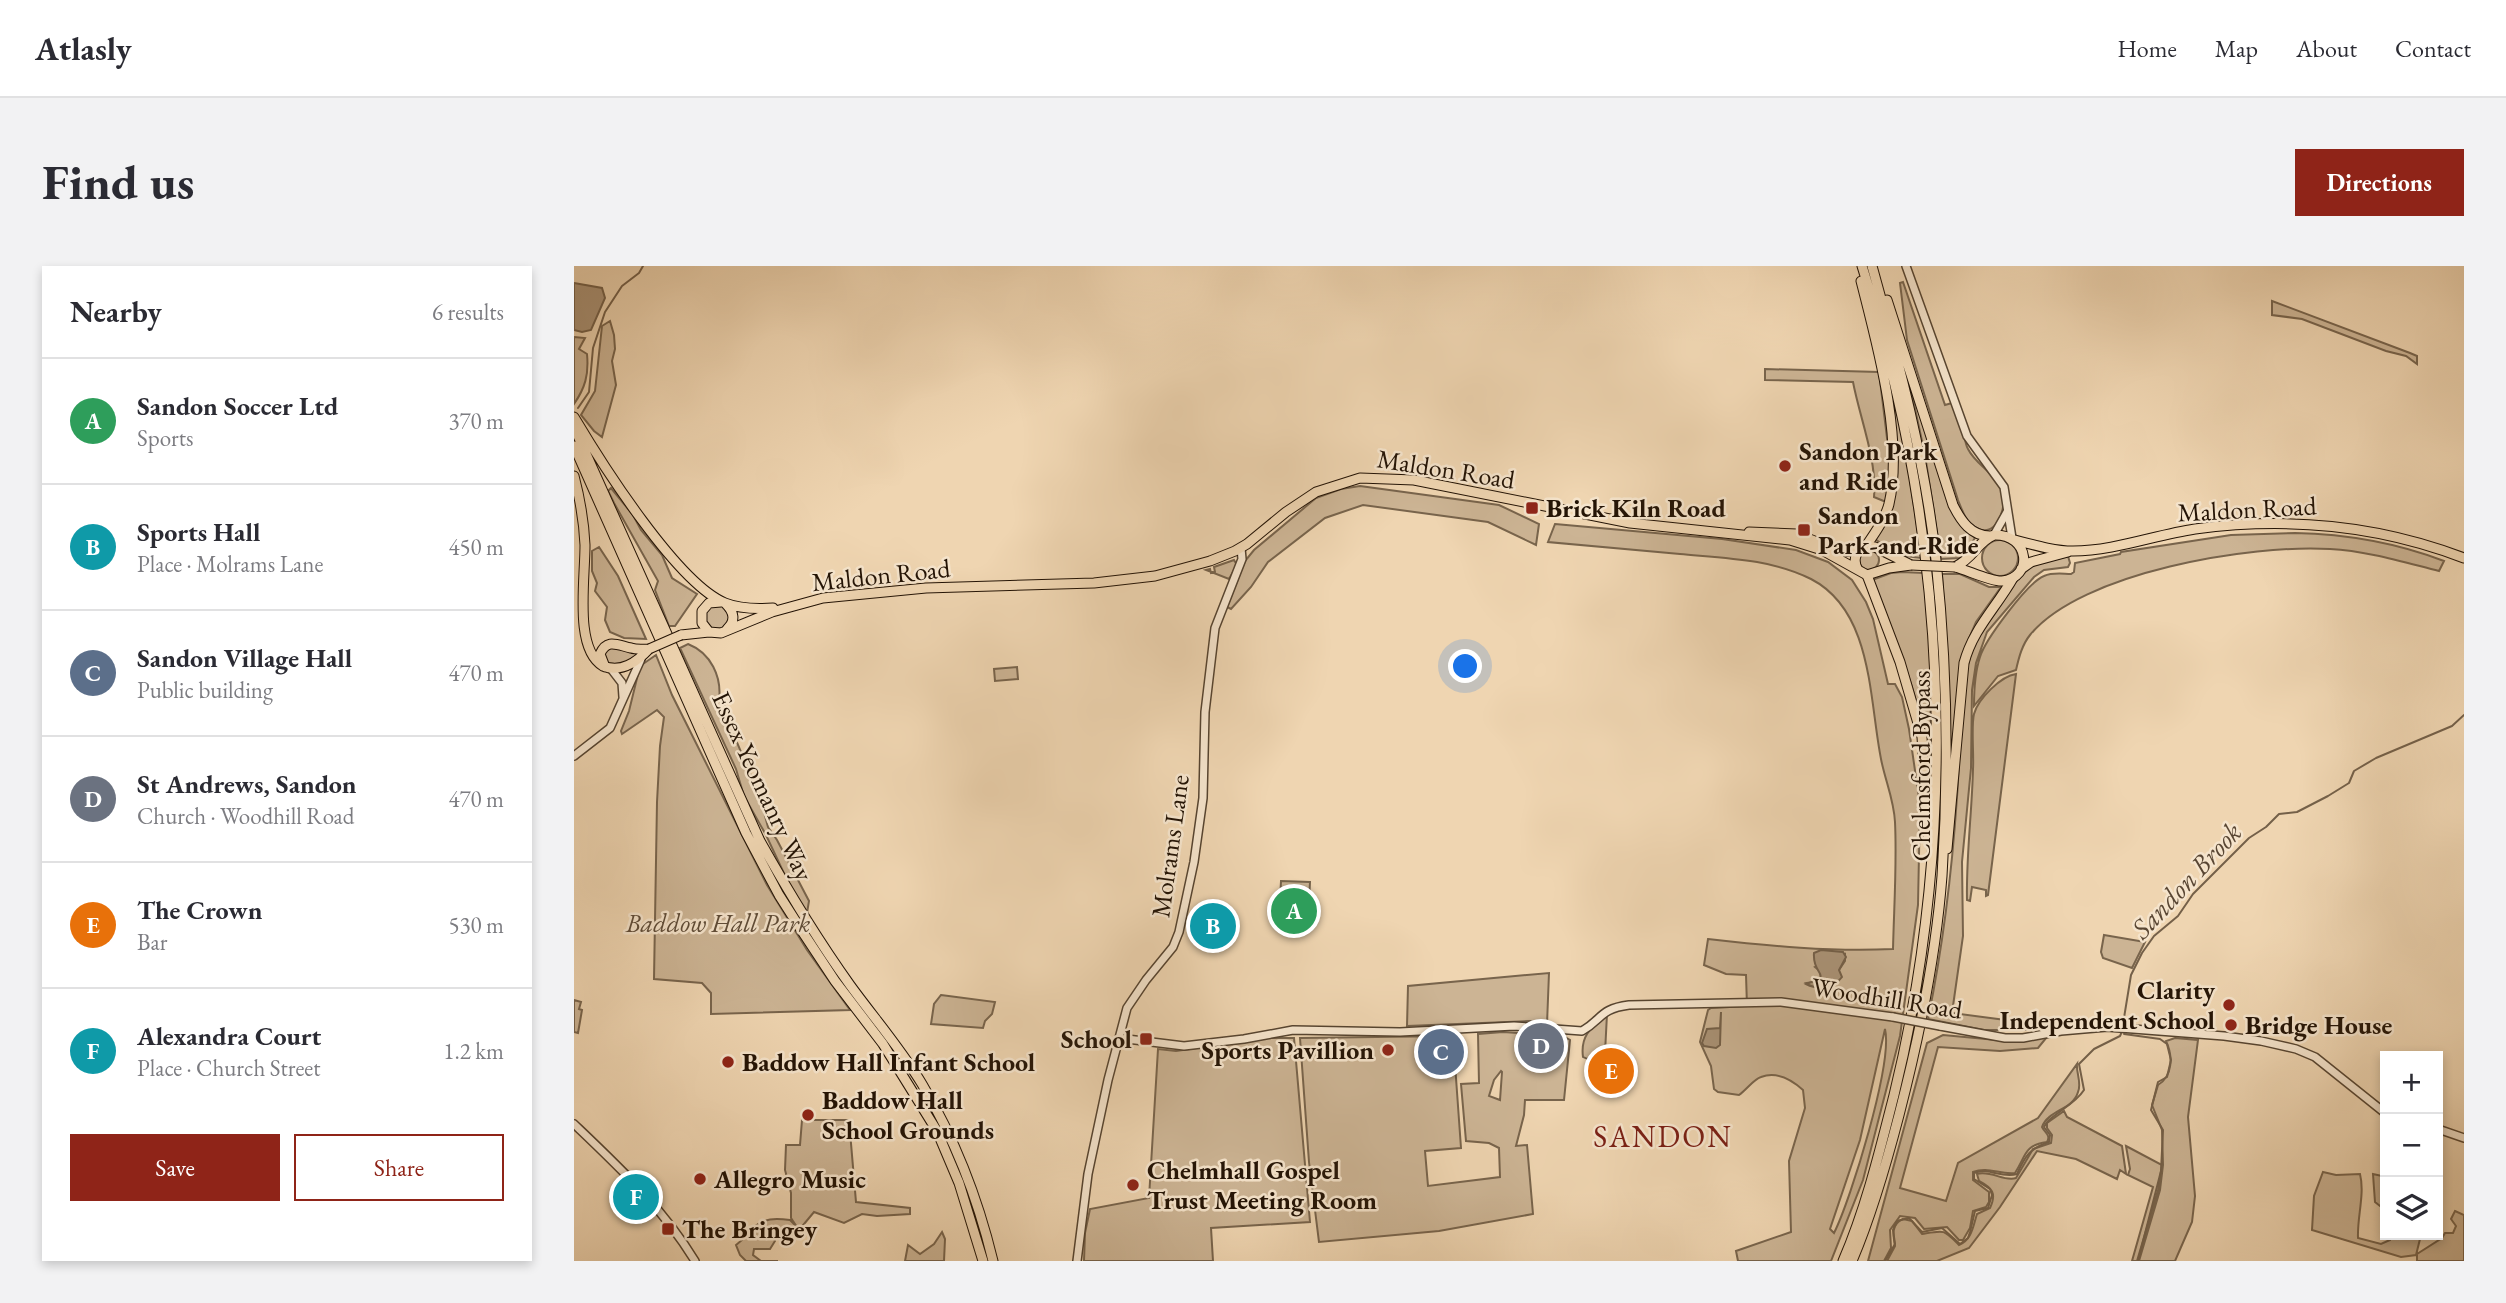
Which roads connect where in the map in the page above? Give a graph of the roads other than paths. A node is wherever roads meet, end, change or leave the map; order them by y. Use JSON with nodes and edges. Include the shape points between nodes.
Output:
{"nodes":[{"id":1,"x":1860,"y":266,"type":"edge"},
{"id":2,"x":1873,"y":266,"type":"edge"},
{"id":3,"x":1906,"y":266,"type":"edge"},
{"id":4,"x":574,"y":417,"type":"edge"},
{"id":5,"x":574,"y":427,"type":"edge"},
{"id":6,"x":574,"y":446,"type":"edge"},
{"id":7,"x":574,"y":476,"type":"edge"},
{"id":8,"x":2007,"y":512,"type":"junction"},
{"id":9,"x":1737,"y":534,"type":"junction"},
{"id":10,"x":1992,"y":535,"type":"junction"},
{"id":11,"x":2014,"y":539,"type":"junction"},
{"id":12,"x":1241,"y":548,"type":"junction"},
{"id":13,"x":1862,"y":548,"type":"junction"},
{"id":14,"x":1978,"y":548,"type":"junction"},
{"id":15,"x":1879,"y":549,"type":"junction"},
{"id":16,"x":2072,"y":551,"type":"junction"},
{"id":17,"x":2464,"y":558,"type":"edge"},
{"id":18,"x":1910,"y":565,"type":"junction"},
{"id":19,"x":1955,"y":567,"type":"junction"},
{"id":20,"x":2021,"y":569,"type":"junction"},
{"id":21,"x":1878,"y":572,"type":"junction"},
{"id":22,"x":1863,"y":573,"type":"junction"},
{"id":23,"x":1984,"y":575,"type":"junction"},
{"id":24,"x":2013,"y":578,"type":"junction"},
{"id":25,"x":725,"y":603,"type":"junction"},
{"id":26,"x":796,"y":605,"type":"junction"},
{"id":27,"x":701,"y":617,"type":"junction"},
{"id":28,"x":727,"y":630,"type":"junction"},
{"id":29,"x":709,"y":632,"type":"junction"},
{"id":30,"x":681,"y":635,"type":"junction"},
{"id":31,"x":646,"y":652,"type":"junction"},
{"id":32,"x":608,"y":668,"type":"junction"},
{"id":33,"x":623,"y":701,"type":"junction"},
{"id":34,"x":574,"y":756,"type":"edge"},
{"id":35,"x":1942,"y":877,"type":"junction"},
{"id":36,"x":1929,"y":886,"type":"junction"},
{"id":37,"x":1119,"y":1038,"type":"junction"},
{"id":38,"x":2380,"y":1109,"type":"edge"},
{"id":39,"x":574,"y":1124,"type":"edge"},
{"id":40,"x":2443,"y":1131,"type":"edge"},
{"id":41,"x":2464,"y":1138,"type":"edge"},
{"id":42,"x":1848,"y":1259,"type":"edge"},
{"id":43,"x":695,"y":1261,"type":"edge"},
{"id":44,"x":983,"y":1261,"type":"edge"},
{"id":45,"x":993,"y":1261,"type":"edge"},
{"id":46,"x":1077,"y":1261,"type":"edge"}],
"edges":[{"from":1,"to":13,"type":"main road","via":[[1893,451],[1888,505],[1880,526]]},
{"from":1,"to":36,"type":"main road","name":"Chelmsford Bypass","via":[[1899,403],[1927,558],[1936,727]]},
{"from":2,"to":10,"type":"main road","via":[[1953,505],[1969,529]]},
{"from":2,"to":35,"type":"main road","name":"Chelmsford Bypass","via":[[1914,423],[1936,559],[1946,735]]},
{"from":3,"to":8,"type":"street","via":[[1967,436],[2004,487]]},
{"from":4,"to":25,"type":"main road","via":[[622,492],[681,567]]},
{"from":5,"to":45,"type":"main road","name":"Essex Yeomanry Way","via":[[760,841],[816,935],[922,1084],[968,1180]]},
{"from":6,"to":44,"type":"main road","name":"Essex Yeomanry Way","via":[[746,833],[800,928],[883,1044],[937,1132],[959,1183]]},
{"from":7,"to":32,"type":"main road","via":[[584,538],[576,636],[589,659]]},
{"from":8,"to":10,"type":"street"},
{"from":8,"to":11,"type":"street"},
{"from":9,"to":12,"type":"main road","name":"Maldon Road","via":[[1630,523],[1477,491],[1372,477],[1346,480],[1316,492]]},
{"from":9,"to":13,"type":"main road","name":"Maldon Road","via":[[1786,533],[1842,552]]},
{"from":9,"to":22,"type":"main road","name":"Maldon Road","via":[[1809,545]]},
{"from":10,"to":11,"type":"main road"},
{"from":10,"to":14,"type":"main road"},
{"from":11,"to":16,"type":"main road","name":"Maldon Road"},
{"from":11,"to":20,"type":"main road","via":[[2024,554]]},
{"from":12,"to":26,"type":"main road","name":"Maldon Road","via":[[1200,564],[1123,581],[926,587]]},
{"from":12,"to":37,"type":"street","name":"Molrams Lane","via":[[1242,559],[1215,628],[1205,712],[1203,798],[1179,932],[1127,1008]]},
{"from":13,"to":15,"type":"main road"},
{"from":13,"to":22,"type":"main road","via":[[1854,560]]},
{"from":14,"to":19,"type":"main road"},
{"from":14,"to":23,"type":"main road","via":[[1977,564]]},
{"from":15,"to":18,"type":"main road"},
{"from":15,"to":21,"type":"main road","via":[[1884,562]]},
{"from":16,"to":17,"type":"main road","name":"Maldon Road","via":[[2193,530],[2295,523],[2385,535]]},
{"from":16,"to":20,"type":"main road","name":"Maldon Road"},
{"from":18,"to":19,"type":"main road","bridge":true},
{"from":18,"to":21,"type":"main road"},
{"from":19,"to":23,"type":"main road"},
{"from":20,"to":24,"type":"main road"},
{"from":21,"to":22,"type":"main road"},
{"from":22,"to":36,"type":"main road","via":[[1900,662],[1922,737]]},
{"from":23,"to":24,"type":"main road","via":[[1999,582]]},
{"from":24,"to":35,"type":"main road","via":[[1977,631],[1964,663]]},
{"from":25,"to":26,"type":"main road","name":"Maldon Road","via":[[761,609]]},
{"from":25,"to":27,"type":"main road","via":[[706,605]]},
{"from":25,"to":28,"type":"main road","via":[[733,619]]},
{"from":26,"to":28,"type":"main road","name":"Maldon Road"},
{"from":27,"to":29,"type":"main road"},
{"from":27,"to":30,"type":"main road"},
{"from":28,"to":29,"type":"main road"},
{"from":29,"to":30,"type":"main road"},
{"from":30,"to":31,"type":"main road","bridge":true},
{"from":31,"to":32,"type":"main road","via":[[625,667]]},
{"from":31,"to":32,"type":"main road","via":[[610,643],[600,654]]},
{"from":31,"to":33,"type":"street"},
{"from":32,"to":33,"type":"street","via":[[622,684]]},
{"from":33,"to":34,"type":"street","via":[[610,728]]},
{"from":35,"to":42,"type":"main road","name":"Chelmsford Bypass","via":[[1910,1070],[1886,1165]]},
{"from":36,"to":42,"type":"main road","name":"Chelmsford Bypass","via":[[1905,1048]]},
{"from":37,"to":38,"type":"street","name":"Woodhill Road","bridge":true,"via":[[1184,1045],[1293,1030],[1400,1032],[1514,1026],[1577,1031],[1609,1009],[1629,1006],[1781,1002],[2005,1038],[2107,1027],[2224,1036],[2296,1049],[2315,1057]]},
{"from":37,"to":46,"type":"street","name":"Molrams Lane","via":[[1088,1174]]},
{"from":39,"to":43,"type":"street","via":[[633,1181]]},
{"from":40,"to":41,"type":"street"}]}
